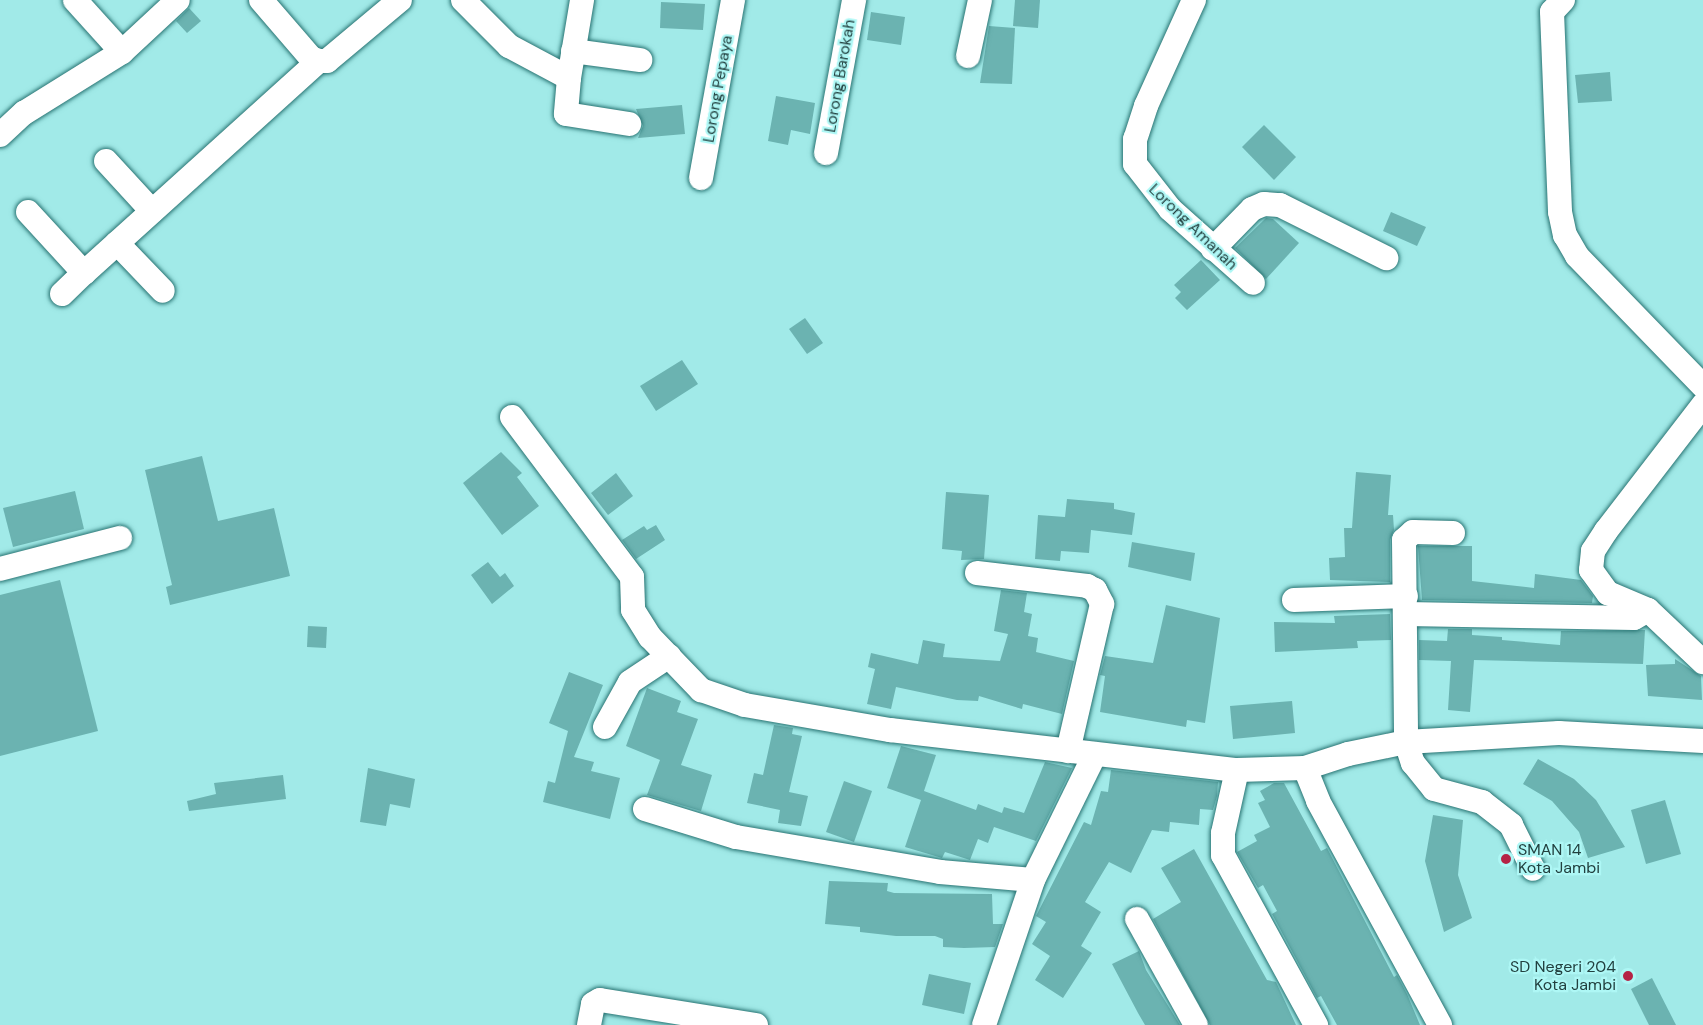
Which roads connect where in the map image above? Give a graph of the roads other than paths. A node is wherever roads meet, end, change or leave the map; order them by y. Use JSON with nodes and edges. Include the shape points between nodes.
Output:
{"nodes":[{"id":1,"x":75,"y":0,"type":"edge"},
{"id":2,"x":178,"y":0,"type":"edge"},
{"id":3,"x":261,"y":0,"type":"edge"},
{"id":4,"x":399,"y":0,"type":"edge"},
{"id":5,"x":463,"y":0,"type":"edge"},
{"id":6,"x":582,"y":0,"type":"edge"},
{"id":7,"x":733,"y":0,"type":"edge"},
{"id":8,"x":854,"y":0,"type":"edge"},
{"id":9,"x":980,"y":0,"type":"edge"},
{"id":10,"x":1194,"y":0,"type":"edge"},
{"id":11,"x":1563,"y":0,"type":"edge"},
{"id":12,"x":573,"y":51,"type":"junction"},
{"id":13,"x":122,"y":52,"type":"junction"},
{"id":14,"x":968,"y":57,"type":"dead end"},
{"id":15,"x":640,"y":60,"type":"dead end"},
{"id":16,"x":319,"y":61,"type":"junction"},
{"id":17,"x":569,"y":78,"type":"junction"},
{"id":18,"x":629,"y":124,"type":"dead end"},
{"id":19,"x":0,"y":135,"type":"edge"},
{"id":20,"x":826,"y":153,"type":"dead end"},
{"id":21,"x":106,"y":161,"type":"dead end"},
{"id":22,"x":701,"y":178,"type":"dead end"},
{"id":23,"x":152,"y":211,"type":"junction"},
{"id":24,"x":28,"y":212,"type":"dead end"},
{"id":25,"x":117,"y":243,"type":"junction"},
{"id":26,"x":1213,"y":249,"type":"junction"},
{"id":27,"x":1386,"y":258,"type":"dead end"},
{"id":28,"x":84,"y":273,"type":"junction"},
{"id":29,"x":1253,"y":283,"type":"dead end"},
{"id":30,"x":163,"y":291,"type":"dead end"},
{"id":31,"x":62,"y":294,"type":"dead end"},
{"id":32,"x":1703,"y":386,"type":"edge"},
{"id":33,"x":1703,"y":405,"type":"edge"},
{"id":34,"x":512,"y":417,"type":"dead end"},
{"id":35,"x":1453,"y":533,"type":"dead end"},
{"id":36,"x":120,"y":538,"type":"dead end"},
{"id":37,"x":0,"y":568,"type":"edge"},
{"id":38,"x":977,"y":573,"type":"dead end"},
{"id":39,"x":1294,"y":600,"type":"dead end"},
{"id":40,"x":1406,"y":605,"type":"junction"},
{"id":41,"x":1648,"y":610,"type":"junction"},
{"id":42,"x":669,"y":656,"type":"junction"},
{"id":43,"x":1703,"y":662,"type":"edge"},
{"id":44,"x":605,"y":727,"type":"dead end"},
{"id":45,"x":1703,"y":741,"type":"edge"},
{"id":46,"x":1406,"y":742,"type":"junction"},
{"id":47,"x":1068,"y":751,"type":"junction"},
{"id":48,"x":1095,"y":754,"type":"junction"},
{"id":49,"x":1305,"y":768,"type":"junction"},
{"id":50,"x":1237,"y":770,"type":"junction"},
{"id":51,"x":645,"y":809,"type":"dead end"},
{"id":52,"x":1533,"y":869,"type":"dead end"},
{"id":53,"x":1033,"y":880,"type":"junction"},
{"id":54,"x":1137,"y":919,"type":"dead end"},
{"id":55,"x":589,"y":1025,"type":"edge"},
{"id":56,"x":755,"y":1025,"type":"edge"},
{"id":57,"x":984,"y":1025,"type":"edge"},
{"id":58,"x":1196,"y":1025,"type":"edge"},
{"id":59,"x":1316,"y":1025,"type":"edge"},
{"id":60,"x":1440,"y":1025,"type":"edge"}],
"edges":[{"from":1,"to":13,"type":"street"},
{"from":2,"to":13,"type":"street"},
{"from":3,"to":16,"type":"street","via":[[311,58]]},
{"from":4,"to":16,"type":"street","via":[[327,61]]},
{"from":5,"to":17,"type":"street","via":[[509,46]]},
{"from":6,"to":12,"type":"street"},
{"from":7,"to":22,"type":"street","name":"Lorong Pepaya"},
{"from":8,"to":20,"type":"street","name":"Lorong Barokah"},
{"from":9,"to":14,"type":"street"},
{"from":10,"to":26,"type":"street","name":"Lorong Amanah","via":[[1146,106],[1134,152],[1139,173],[1150,188]]},
{"from":11,"to":32,"type":"street","via":[[1552,12],[1560,212],[1565,235],[1577,256]]},
{"from":12,"to":15,"type":"street"},
{"from":12,"to":17,"type":"street"},
{"from":13,"to":19,"type":"street","via":[[24,113]]},
{"from":16,"to":23,"type":"street"},
{"from":17,"to":18,"type":"street","via":[[566,114]]},
{"from":21,"to":23,"type":"street"},
{"from":23,"to":25,"type":"street"},
{"from":24,"to":28,"type":"street"},
{"from":25,"to":28,"type":"street"},
{"from":25,"to":30,"type":"street"},
{"from":26,"to":27,"type":"street","via":[[1252,209],[1264,204],[1280,205]]},
{"from":26,"to":29,"type":"street","name":"Lorong Amanah"},
{"from":28,"to":31,"type":"street"},
{"from":33,"to":41,"type":"street","via":[[1593,551],[1591,570],[1608,593]]},
{"from":34,"to":42,"type":"street","via":[[633,577],[644,628]]},
{"from":35,"to":40,"type":"street","via":[[1413,532],[1407,536]]},
{"from":36,"to":37,"type":"street"},
{"from":38,"to":47,"type":"street","via":[[1086,586],[1095,590],[1102,603]]},
{"from":39,"to":40,"type":"street"},
{"from":40,"to":41,"type":"street","via":[[1634,618]]},
{"from":40,"to":46,"type":"street"},
{"from":41,"to":43,"type":"street"},
{"from":42,"to":44,"type":"street","via":[[630,682]]},
{"from":42,"to":47,"type":"street","via":[[701,690],[745,705],[890,730]]},
{"from":45,"to":46,"type":"street","via":[[1559,733]]},
{"from":46,"to":49,"type":"street"},
{"from":46,"to":52,"type":"street","via":[[1413,763],[1434,789],[1482,802],[1511,825]]},
{"from":47,"to":48,"type":"street"},
{"from":48,"to":50,"type":"street"},
{"from":48,"to":53,"type":"street"},
{"from":49,"to":50,"type":"street"},
{"from":49,"to":60,"type":"street","via":[[1318,801]]},
{"from":50,"to":59,"type":"street","via":[[1222,834],[1223,855]]},
{"from":51,"to":53,"type":"street","via":[[736,837],[940,872]]},
{"from":53,"to":57,"type":"street"},
{"from":54,"to":58,"type":"street"},
{"from":55,"to":56,"type":"street","via":[[593,1004],[600,1000]]}]}
